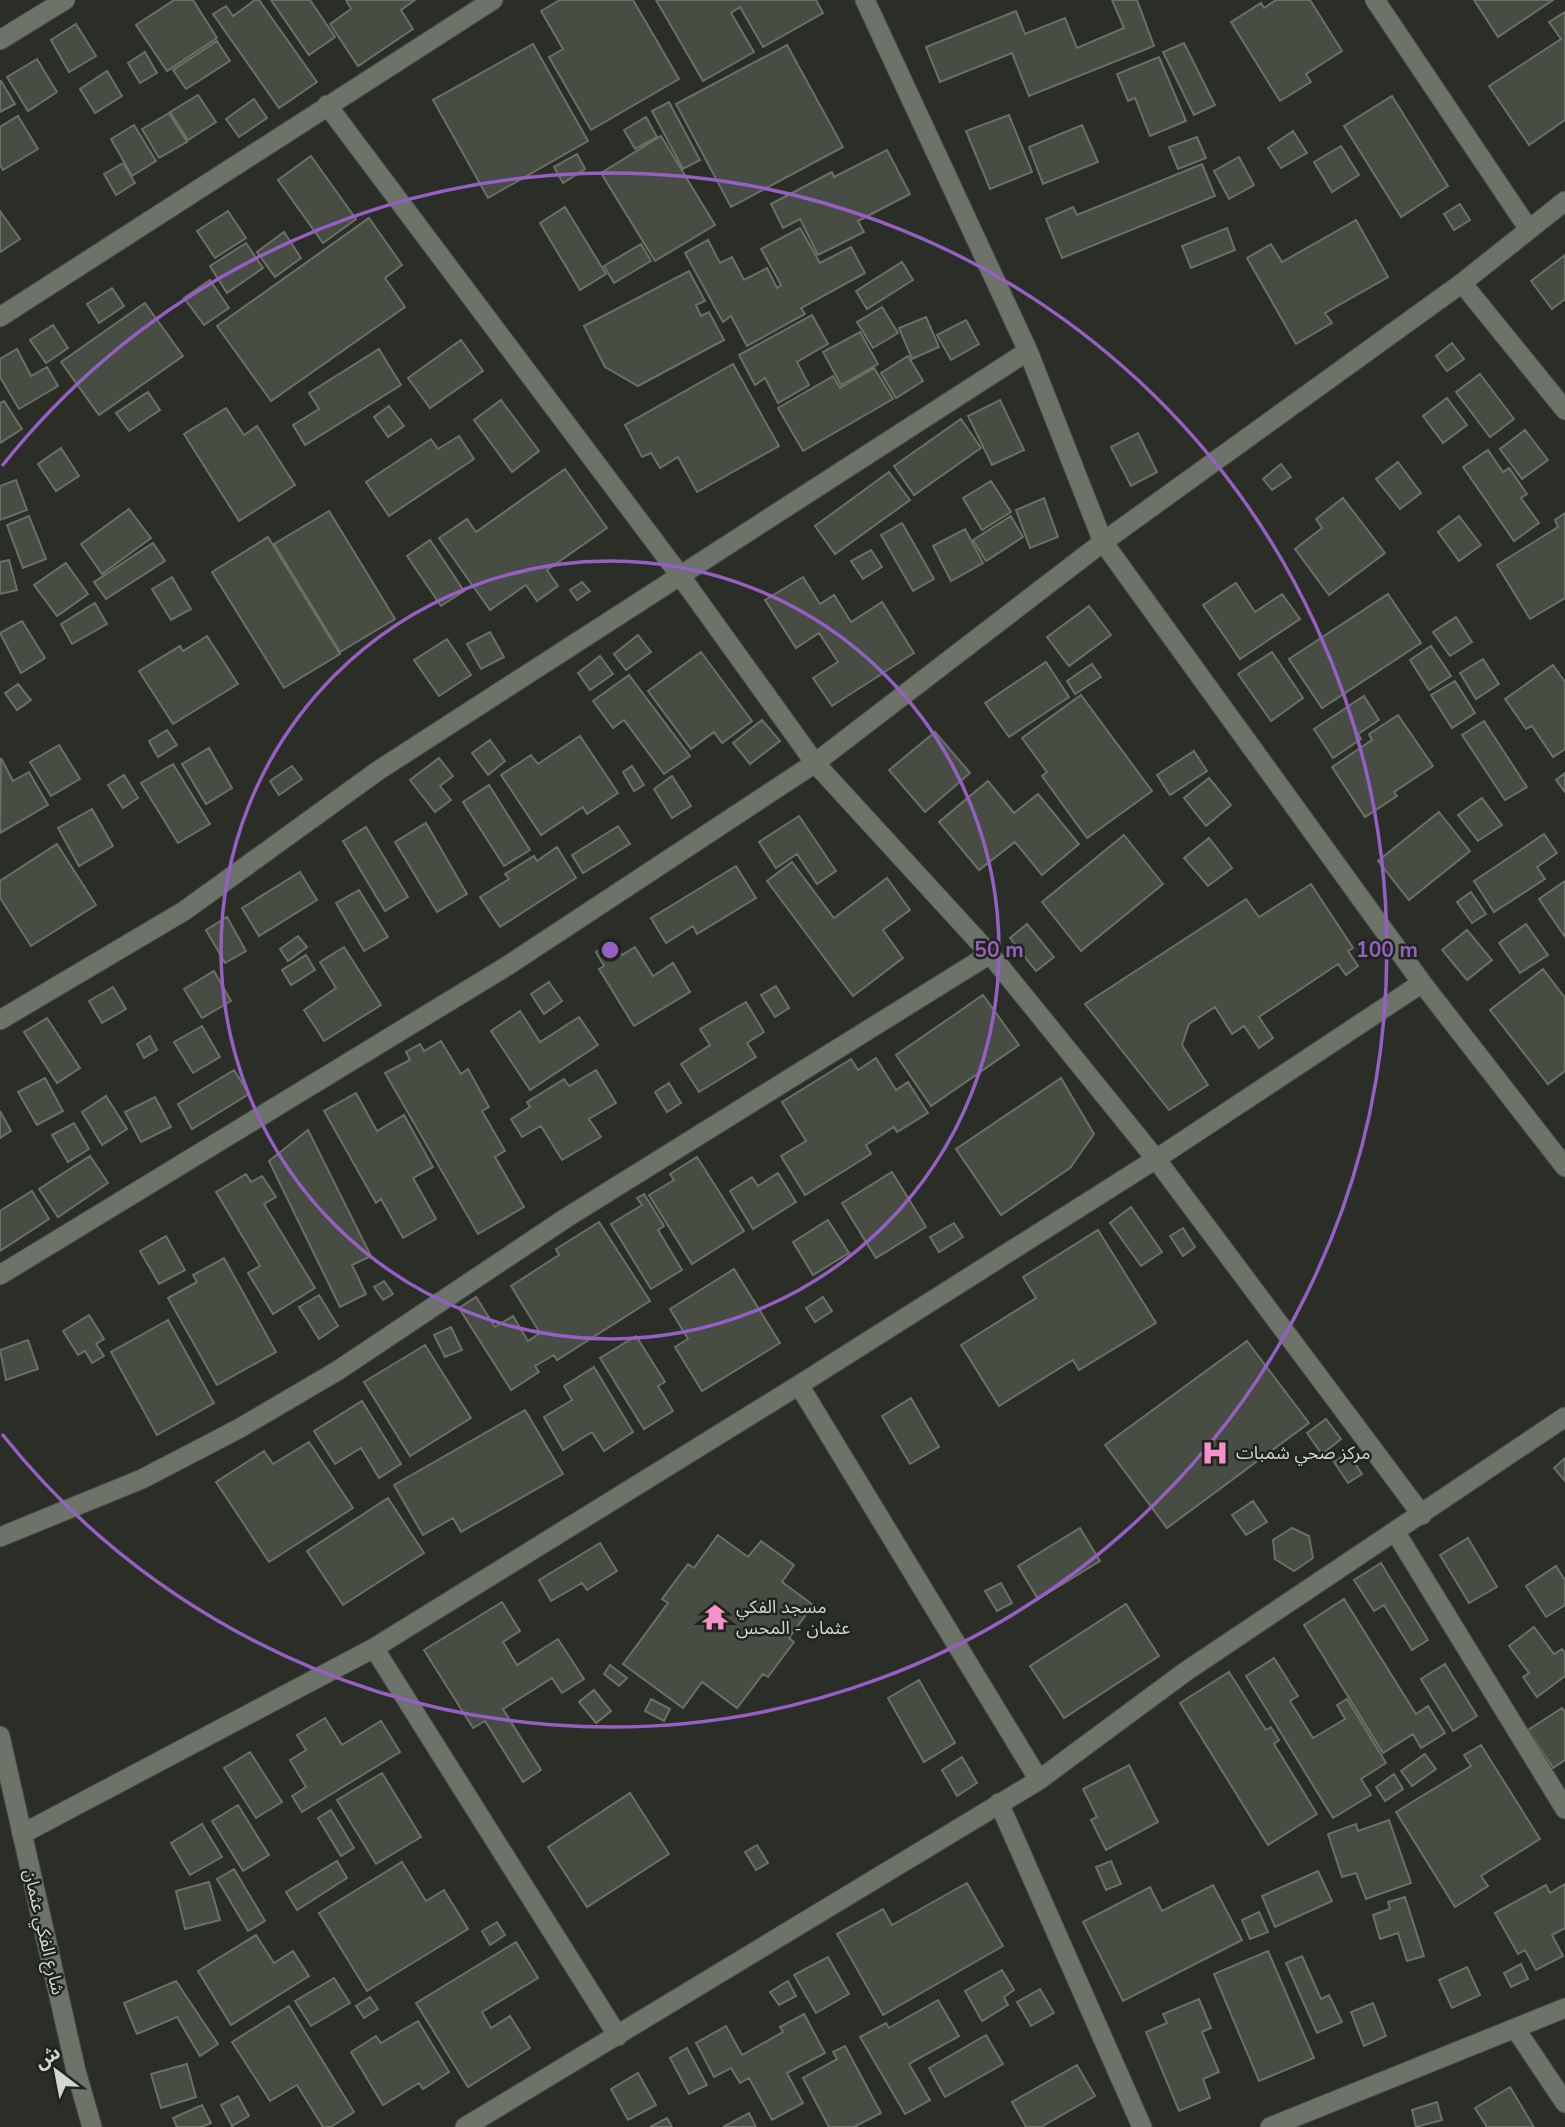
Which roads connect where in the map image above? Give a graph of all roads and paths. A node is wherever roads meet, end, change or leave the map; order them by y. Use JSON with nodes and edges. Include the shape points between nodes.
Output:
{"nodes":[{"id":1,"x":65,"y":0,"type":"edge"},
{"id":2,"x":493,"y":0,"type":"edge"},
{"id":3,"x":865,"y":0,"type":"edge"},
{"id":4,"x":1375,"y":0,"type":"edge"},
{"id":5,"x":0,"y":40,"type":"edge"},
{"id":6,"x":327,"y":105,"type":"junction"},
{"id":7,"x":1565,"y":201,"type":"edge"},
{"id":8,"x":1528,"y":228,"type":"junction"},
{"id":9,"x":1462,"y":283,"type":"junction"},
{"id":10,"x":0,"y":317,"type":"edge"},
{"id":11,"x":1028,"y":351,"type":"junction"},
{"id":12,"x":1565,"y":410,"type":"edge"},
{"id":13,"x":1103,"y":542,"type":"junction"},
{"id":14,"x":679,"y":574,"type":"junction"},
{"id":15,"x":815,"y":763,"type":"junction"},
{"id":16,"x":990,"y":954,"type":"junction"},
{"id":17,"x":1422,"y":983,"type":"junction"},
{"id":18,"x":0,"y":1020,"type":"edge"},
{"id":19,"x":1156,"y":1159,"type":"junction"},
{"id":20,"x":1564,"y":1164,"type":"edge"},
{"id":21,"x":0,"y":1275,"type":"edge"},
{"id":22,"x":799,"y":1385,"type":"junction"},
{"id":23,"x":1565,"y":1417,"type":"edge"},
{"id":24,"x":1422,"y":1515,"type":"junction"},
{"id":25,"x":1396,"y":1533,"type":"junction"},
{"id":26,"x":0,"y":1537,"type":"edge"},
{"id":27,"x":373,"y":1648,"type":"junction"},
{"id":28,"x":0,"y":1736,"type":"edge"},
{"id":29,"x":1039,"y":1780,"type":"junction"},
{"id":30,"x":999,"y":1803,"type":"junction"},
{"id":31,"x":1565,"y":1810,"type":"edge"},
{"id":32,"x":22,"y":1834,"type":"junction"},
{"id":33,"x":1565,"y":2008,"type":"edge"},
{"id":34,"x":1515,"y":2028,"type":"junction"},
{"id":35,"x":618,"y":2036,"type":"junction"},
{"id":36,"x":1565,"y":2102,"type":"edge"},
{"id":37,"x":92,"y":2127,"type":"edge"},
{"id":38,"x":465,"y":2127,"type":"edge"},
{"id":39,"x":1142,"y":2127,"type":"edge"},
{"id":40,"x":1270,"y":2127,"type":"edge"}],
"edges":[{"from":1,"to":5,"type":"street"},
{"from":2,"to":6,"type":"street"},
{"from":3,"to":11,"type":"street"},
{"from":4,"to":8,"type":"street"},
{"from":6,"to":10,"type":"street"},
{"from":6,"to":14,"type":"street"},
{"from":7,"to":8,"type":"street"},
{"from":8,"to":9,"type":"street"},
{"from":9,"to":12,"type":"street"},
{"from":9,"to":13,"type":"street"},
{"from":11,"to":13,"type":"street"},
{"from":11,"to":14,"type":"street"},
{"from":13,"to":15,"type":"street"},
{"from":13,"to":17,"type":"street"},
{"from":14,"to":15,"type":"street"},
{"from":14,"to":18,"type":"street","via":[[379,770],[184,911]]},
{"from":15,"to":16,"type":"street"},
{"from":15,"to":21,"type":"street","via":[[507,965]]},
{"from":16,"to":19,"type":"street"},
{"from":16,"to":26,"type":"street","via":[[566,1217],[337,1371],[251,1422],[142,1479]]},
{"from":17,"to":19,"type":"street"},
{"from":17,"to":20,"type":"street"},
{"from":19,"to":22,"type":"street"},
{"from":19,"to":24,"type":"street"},
{"from":22,"to":27,"type":"street"},
{"from":22,"to":29,"type":"street"},
{"from":23,"to":24,"type":"street"},
{"from":24,"to":25,"type":"street"},
{"from":25,"to":29,"type":"street","via":[[1185,1672]]},
{"from":25,"to":31,"type":"street"},
{"from":27,"to":32,"type":"street"},
{"from":27,"to":35,"type":"street"},
{"from":28,"to":32,"type":"street","name":"شارع الفكي عثمان"},
{"from":29,"to":30,"type":"street"},
{"from":30,"to":35,"type":"street"},
{"from":30,"to":39,"type":"street"},
{"from":32,"to":37,"type":"street","name":"شارع الفكي عثمان"},
{"from":33,"to":34,"type":"street"},
{"from":34,"to":36,"type":"street"},
{"from":34,"to":40,"type":"street"},
{"from":35,"to":38,"type":"street"}]}
